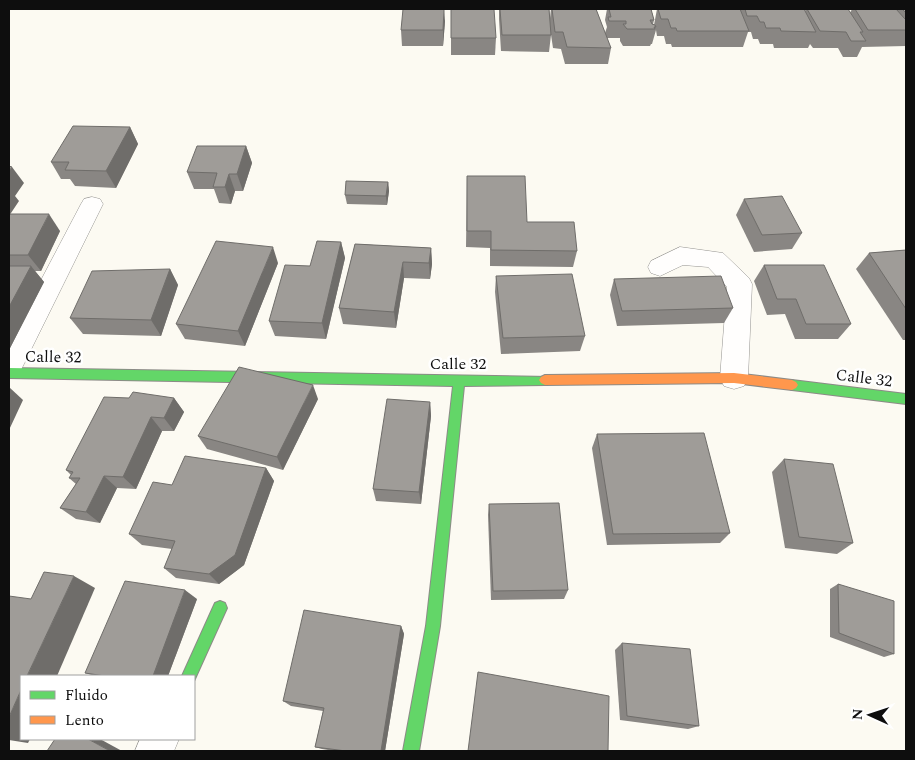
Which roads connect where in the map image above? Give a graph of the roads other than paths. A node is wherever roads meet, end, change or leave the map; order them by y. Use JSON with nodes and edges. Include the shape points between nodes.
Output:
{"nodes":[{"id":1,"x":92,"y":204,"type":"dead end"},
{"id":2,"x":660,"y":267,"type":"dead end"},
{"id":3,"x":9,"y":366,"type":"edge"},
{"id":4,"x":9,"y":373,"type":"edge"},
{"id":5,"x":734,"y":378,"type":"junction"},
{"id":6,"x":459,"y":381,"type":"junction"},
{"id":7,"x":906,"y":400,"type":"edge"},
{"id":8,"x":220,"y":608,"type":"dead end"},
{"id":9,"x":188,"y":675,"type":"edge"},
{"id":10,"x":411,"y":751,"type":"edge"}],
"edges":[{"from":1,"to":3,"type":"street"},
{"from":2,"to":5,"type":"street","via":[[680,256],[715,259],[740,284]]},
{"from":4,"to":6,"type":"street","name":"Calle 32"},
{"from":5,"to":6,"type":"street","name":"Calle 32"},
{"from":5,"to":7,"type":"street","name":"Calle 32"},
{"from":6,"to":10,"type":"street","via":[[432,626]]},
{"from":8,"to":9,"type":"street"}]}
